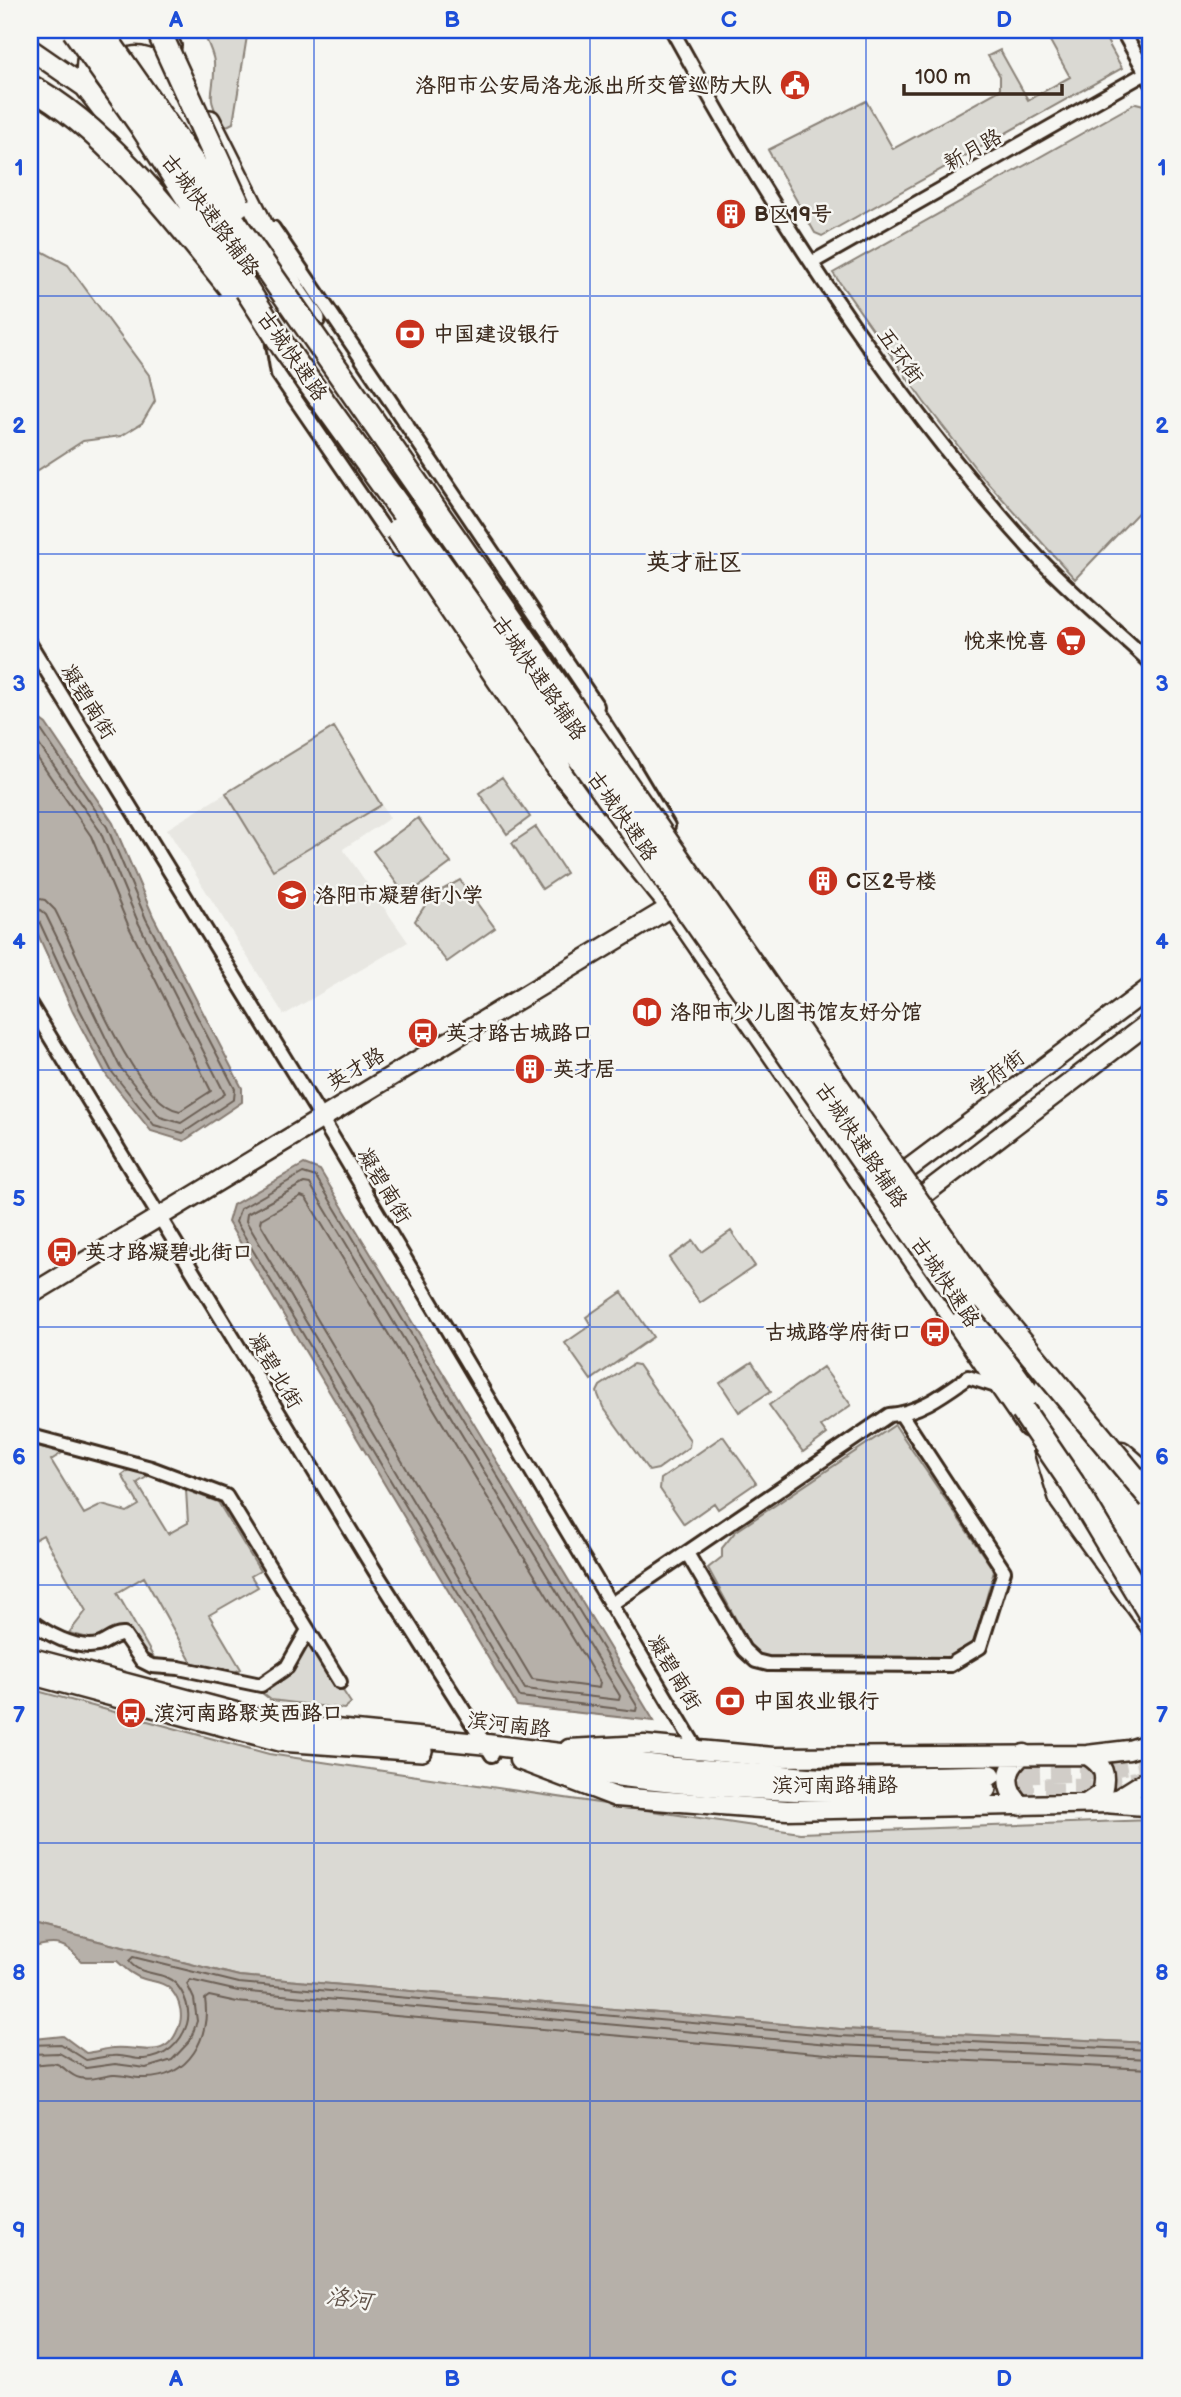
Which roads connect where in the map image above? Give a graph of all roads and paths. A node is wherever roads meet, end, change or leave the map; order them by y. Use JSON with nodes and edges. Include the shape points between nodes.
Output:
{"nodes":[{"id":1,"x":56,"y":30,"type":"edge"},
{"id":2,"x":74,"y":30,"type":"edge"},
{"id":3,"x":100,"y":30,"type":"edge"},
{"id":4,"x":158,"y":30,"type":"edge"},
{"id":5,"x":671,"y":30,"type":"edge"},
{"id":6,"x":1122,"y":30,"type":"edge"},
{"id":7,"x":171,"y":39,"type":"edge"},
{"id":8,"x":30,"y":49,"type":"edge"},
{"id":9,"x":1150,"y":75,"type":"edge"},
{"id":10,"x":30,"y":87,"type":"edge"},
{"id":11,"x":85,"y":87,"type":"junction"},
{"id":12,"x":143,"y":128,"type":"junction"},
{"id":13,"x":813,"y":262,"type":"junction"},
{"id":14,"x":288,"y":295,"type":"junction"},
{"id":15,"x":278,"y":342,"type":"junction"},
{"id":16,"x":30,"y":644,"type":"edge"},
{"id":17,"x":1151,"y":663,"type":"edge"},
{"id":18,"x":692,"y":868,"type":"junction"},
{"id":19,"x":668,"y":902,"type":"junction"},
{"id":20,"x":1151,"y":987,"type":"edge"},
{"id":21,"x":30,"y":1004,"type":"edge"},
{"id":22,"x":1151,"y":1021,"type":"edge"},
{"id":23,"x":319,"y":1114,"type":"junction"},
{"id":24,"x":906,"y":1171,"type":"junction"},
{"id":25,"x":923,"y":1194,"type":"junction"},
{"id":26,"x":870,"y":1198,"type":"junction"},
{"id":27,"x":156,"y":1213,"type":"junction"},
{"id":28,"x":887,"y":1224,"type":"junction"},
{"id":29,"x":30,"y":1286,"type":"edge"},
{"id":30,"x":30,"y":1295,"type":"edge"},
{"id":31,"x":974,"y":1301,"type":"junction"},
{"id":32,"x":999,"y":1387,"type":"junction"},
{"id":33,"x":901,"y":1414,"type":"junction"},
{"id":34,"x":1079,"y":1414,"type":"junction"},
{"id":35,"x":30,"y":1440,"type":"edge"},
{"id":36,"x":1044,"y":1450,"type":"junction"},
{"id":37,"x":1151,"y":1476,"type":"edge"},
{"id":38,"x":1151,"y":1497,"type":"edge"},
{"id":39,"x":1151,"y":1521,"type":"edge"},
{"id":40,"x":1151,"y":1536,"type":"edge"},
{"id":41,"x":687,"y":1552,"type":"junction"},
{"id":42,"x":1151,"y":1564,"type":"edge"},
{"id":43,"x":1151,"y":1598,"type":"edge"},
{"id":44,"x":610,"y":1605,"type":"junction"},
{"id":45,"x":1151,"y":1615,"type":"edge"},
{"id":46,"x":30,"y":1620,"type":"edge"},
{"id":47,"x":1151,"y":1627,"type":"edge"},
{"id":48,"x":308,"y":1630,"type":"junction"},
{"id":49,"x":30,"y":1658,"type":"edge"},
{"id":50,"x":30,"y":1674,"type":"edge"},
{"id":51,"x":340,"y":1682,"type":"dead end"},
{"id":52,"x":1151,"y":1743,"type":"edge"},
{"id":53,"x":488,"y":1750,"type":"junction"},
{"id":54,"x":698,"y":1751,"type":"junction"},
{"id":55,"x":1024,"y":1754,"type":"junction"},
{"id":56,"x":524,"y":1755,"type":"junction"},
{"id":57,"x":1087,"y":1755,"type":"junction"},
{"id":58,"x":1151,"y":1778,"type":"edge"},
{"id":59,"x":988,"y":1782,"type":"tunnel mouth"},
{"id":60,"x":1087,"y":1803,"type":"junction"},
{"id":61,"x":1111,"y":1803,"type":"junction"},
{"id":62,"x":1022,"y":1805,"type":"junction"},
{"id":63,"x":1151,"y":1806,"type":"edge"}],
"edges":[{"from":1,"to":12,"type":"highway","bridge":true},
{"from":2,"to":12,"type":"highway","name":"古城快速路","bridge":true},
{"from":3,"to":14,"type":"highway","name":"古城快速路","bridge":true},
{"from":4,"to":14,"type":"highway","bridge":true,"via":[[230,190]]},
{"from":5,"to":13,"type":"street","name":"五环街"},
{"from":6,"to":9,"type":"street"},
{"from":7,"to":11,"type":"main road","via":[[150,34],[110,43],[87,61]]},
{"from":7,"to":18,"type":"main road","name":"古城快速路辅路","via":[[297,293]]},
{"from":8,"to":11,"type":"main road","name":"古城快速路辅路"},
{"from":9,"to":13,"type":"street","name":"新月路"},
{"from":10,"to":15,"type":"highway","bridge":true,"via":[[50,97],[123,162]]},
{"from":11,"to":15,"type":"main road","name":"古城快速路辅路"},
{"from":12,"to":15,"type":"highway","name":"古城快速路","bridge":true},
{"from":13,"to":17,"type":"street","name":"五环街","via":[[905,397],[1033,552]]},
{"from":14,"to":18,"type":"highway","bridge":true,"via":[[374,404],[585,703]]},
{"from":14,"to":31,"type":"highway","name":"古城快速路","bridge":true,"via":[[762,982]]},
{"from":15,"to":19,"type":"main road","name":"古城快速路辅路"},
{"from":15,"to":19,"type":"highway","bridge":true,"via":[[342,449],[559,768]]},
{"from":15,"to":31,"type":"highway","name":"古城快速路","bridge":true},
{"from":16,"to":23,"type":"street","name":"凝碧南街"},
{"from":18,"to":19,"type":"main road","name":"英才路"},
{"from":18,"to":24,"type":"main road","name":"古城快速路辅路"},
{"from":19,"to":23,"type":"main road","name":"英才路"},
{"from":19,"to":26,"type":"main road","name":"古城快速路辅路"},
{"from":20,"to":24,"type":"main road","name":"学府街"},
{"from":21,"to":27,"type":"street","name":"凝碧北街"},
{"from":22,"to":25,"type":"main road"},
{"from":23,"to":27,"type":"main road","name":"英才路"},
{"from":23,"to":44,"type":"street","name":"凝碧南街"},
{"from":24,"to":25,"type":"main road","name":"古城快速路辅路"},
{"from":24,"to":26,"type":"main road","name":"学府街"},
{"from":25,"to":28,"type":"main road"},
{"from":25,"to":34,"type":"main road","name":"古城快速路辅路"},
{"from":26,"to":28,"type":"main road","name":"古城快速路辅路"},
{"from":27,"to":29,"type":"main road","name":"英才路"},
{"from":27,"to":30,"type":"main road","name":"英才路"},
{"from":27,"to":53,"type":"street","name":"凝碧北街"},
{"from":28,"to":32,"type":"main road","name":"古城快速路辅路"},
{"from":31,"to":38,"type":"highway","name":"古城快速路","bridge":true},
{"from":31,"to":40,"type":"highway","bridge":true},
{"from":31,"to":42,"type":"highway"},
{"from":31,"to":45,"type":"highway","name":"古城快速路","bridge":true,"via":[[1023,1411]]},
{"from":32,"to":33,"type":"street","via":[[968,1377],[932,1402]]},
{"from":32,"to":36,"type":"main road","name":"古城快速路辅路"},
{"from":33,"to":41,"type":"street","via":[[888,1415]]},
{"from":33,"to":41,"type":"street","via":[[1004,1571],[980,1647],[950,1665],[756,1661],[744,1650]]},
{"from":34,"to":37,"type":"main road"},
{"from":34,"to":39,"type":"main road","name":"古城快速路辅路"},
{"from":35,"to":48,"type":"street","via":[[35,1437],[151,1468],[226,1496]]},
{"from":36,"to":43,"type":"main road","name":"古城快速路辅路"},
{"from":36,"to":47,"type":"main road","via":[[1060,1501]]},
{"from":41,"to":44,"type":"street"},
{"from":44,"to":54,"type":"street","name":"凝碧南街"},
{"from":46,"to":48,"type":"street","via":[[44,1632],[93,1646],[124,1635],[142,1661],[152,1666],[261,1685],[287,1667]]},
{"from":48,"to":51,"type":"street"},
{"from":49,"to":53,"type":"main road","name":"滨河南路","via":[[279,1724]]},
{"from":50,"to":53,"type":"main road","name":"滨河南路","via":[[280,1741]]},
{"from":52,"to":57,"type":"main road","name":"滨河南路辅路"},
{"from":53,"to":56,"type":"main road","name":"滨河南路"},
{"from":54,"to":55,"type":"main road","name":"滨河南路辅路","via":[[773,1756]]},
{"from":54,"to":56,"type":"main road","name":"滨河南路辅路","via":[[644,1745]]},
{"from":55,"to":57,"type":"main road","name":"滨河南路辅路"},
{"from":55,"to":62,"type":"main road","via":[[1012,1764],[1007,1780],[1011,1796]]},
{"from":56,"to":59,"type":"main road","name":"滨河南路","via":[[623,1779],[763,1791],[868,1794]]},
{"from":56,"to":62,"type":"main road","name":"滨河南路辅路","via":[[616,1797],[787,1810]]},
{"from":57,"to":60,"type":"main road","via":[[1102,1765],[1106,1777],[1102,1793]]},
{"from":58,"to":61,"type":"main road"},
{"from":60,"to":61,"type":"main road","name":"滨河南路辅路"},
{"from":60,"to":62,"type":"main road","name":"滨河南路辅路"},
{"from":61,"to":63,"type":"main road"}]}
